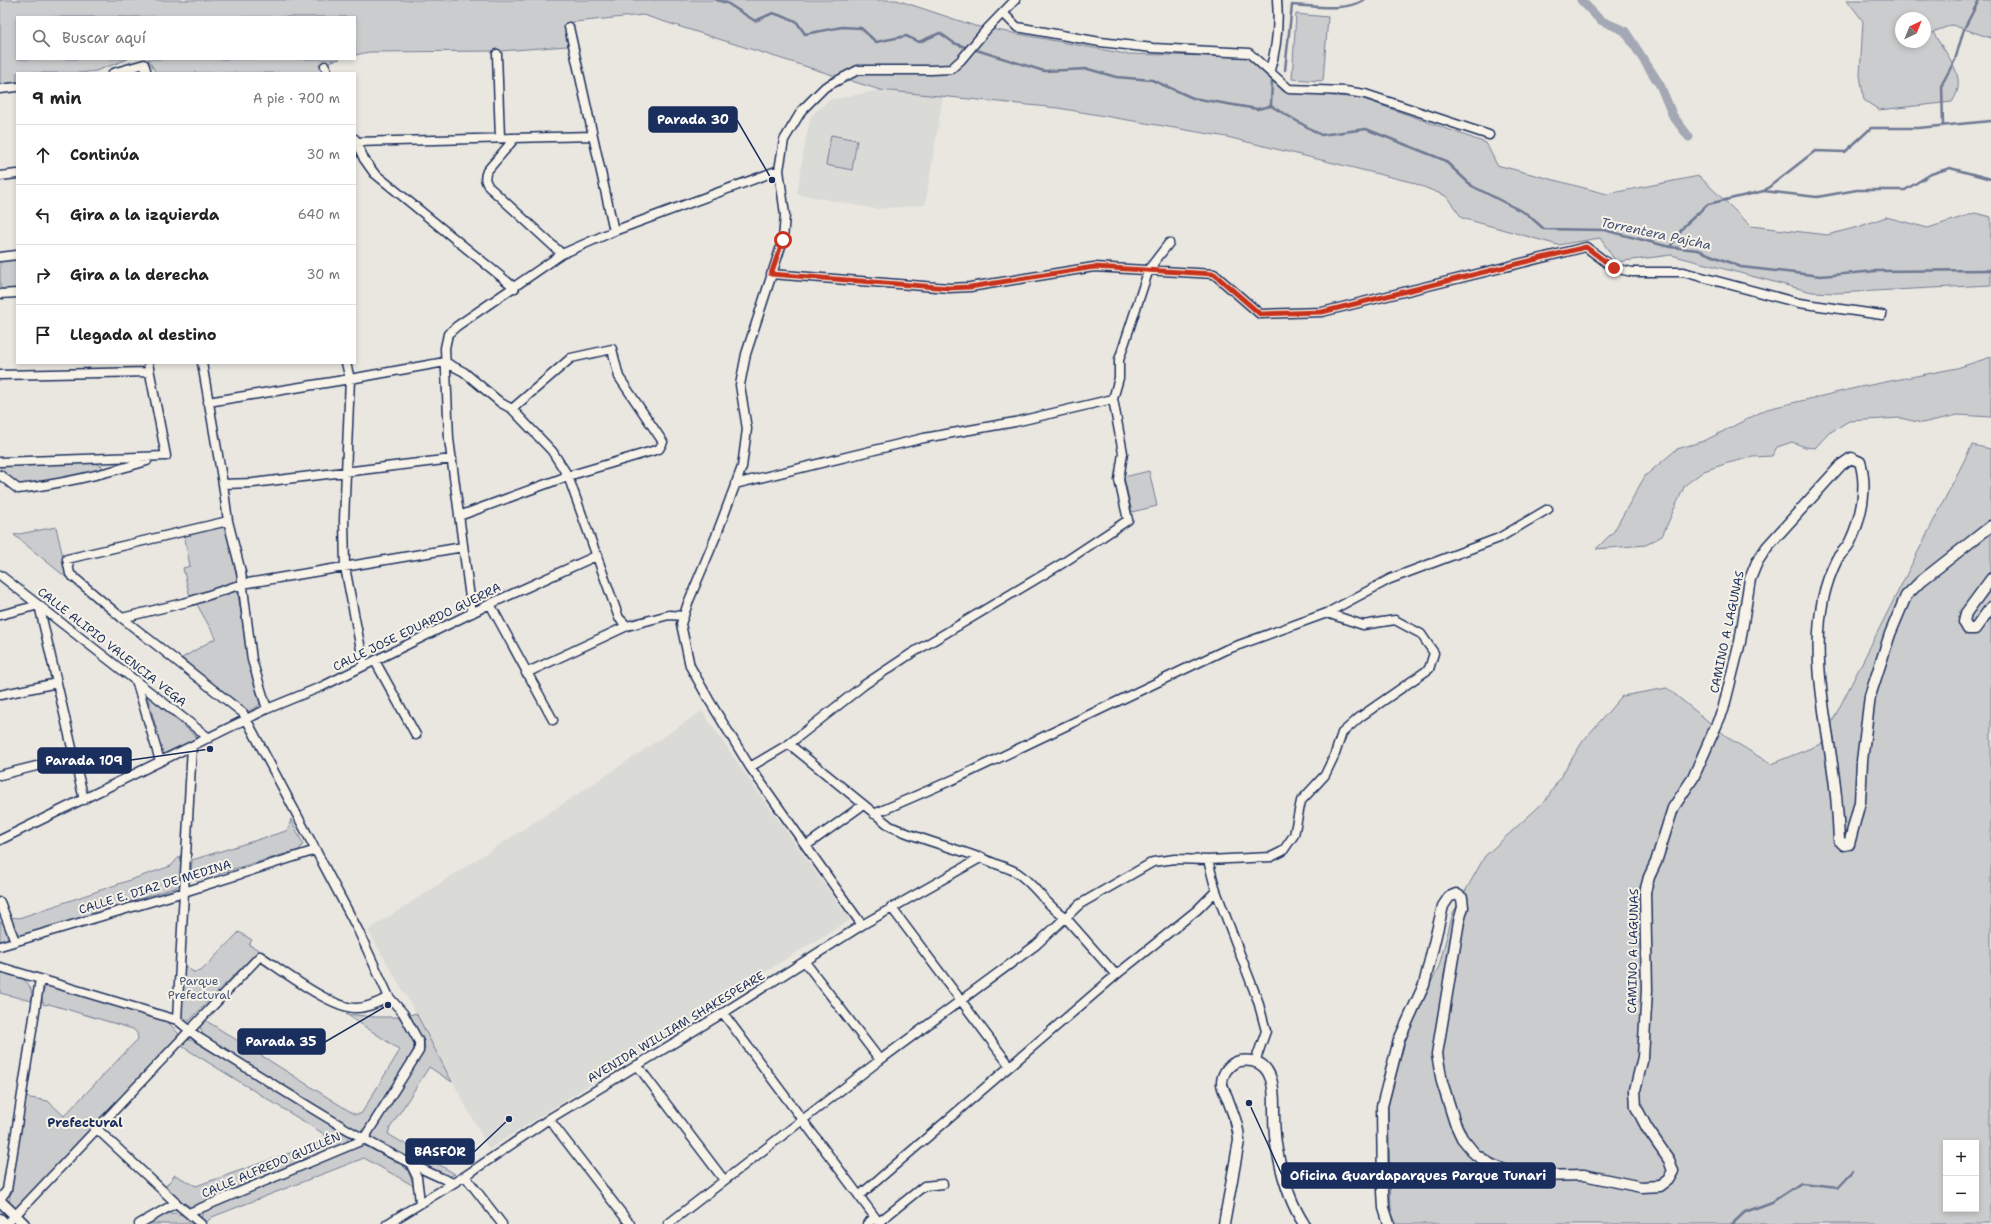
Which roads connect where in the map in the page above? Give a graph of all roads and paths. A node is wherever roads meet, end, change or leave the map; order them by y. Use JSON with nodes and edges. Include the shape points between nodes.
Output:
{"nodes":[{"id":1,"x":1015,"y":0,"type":"edge"},
{"id":2,"x":1277,"y":0,"type":"edge"},
{"id":3,"x":1003,"y":12,"type":"junction"},
{"id":4,"x":568,"y":27,"type":"dead end"},
{"id":5,"x":497,"y":54,"type":"dead end"},
{"id":6,"x":1270,"y":70,"type":"junction"},
{"id":7,"x":116,"y":72,"type":"edge"},
{"id":8,"x":147,"y":72,"type":"edge"},
{"id":9,"x":16,"y":87,"type":"edge"},
{"id":10,"x":0,"y":89,"type":"edge"},
{"id":11,"x":1489,"y":135,"type":"dead end"},
{"id":12,"x":592,"y":136,"type":"junction"},
{"id":13,"x":500,"y":138,"type":"junction"},
{"id":14,"x":515,"y":138,"type":"junction"},
{"id":15,"x":356,"y":141,"type":"edge"},
{"id":16,"x":779,"y":170,"type":"junction"},
{"id":17,"x":16,"y":174,"type":"edge"},
{"id":18,"x":0,"y":176,"type":"edge"},
{"id":19,"x":614,"y":231,"type":"junction"},
{"id":20,"x":1169,"y":243,"type":"dead end"},
{"id":21,"x":562,"y":254,"type":"junction"},
{"id":22,"x":16,"y":255,"type":"edge"},
{"id":23,"x":0,"y":257,"type":"edge"},
{"id":24,"x":1149,"y":269,"type":"junction"},
{"id":25,"x":771,"y":274,"type":"junction"},
{"id":26,"x":515,"y":288,"type":"junction"},
{"id":27,"x":16,"y":293,"type":"edge"},
{"id":28,"x":0,"y":294,"type":"edge"},
{"id":29,"x":1882,"y":315,"type":"dead end"},
{"id":30,"x":445,"y":362,"type":"junction"},
{"id":31,"x":202,"y":364,"type":"edge"},
{"id":32,"x":346,"y":364,"type":"edge"},
{"id":33,"x":148,"y":367,"type":"edge"},
{"id":34,"x":0,"y":375,"type":"edge"},
{"id":35,"x":350,"y":379,"type":"junction"},
{"id":36,"x":1113,"y":399,"type":"junction"},
{"id":37,"x":208,"y":402,"type":"junction"},
{"id":38,"x":512,"y":409,"type":"junction"},
{"id":39,"x":156,"y":458,"type":"junction"},
{"id":40,"x":452,"y":459,"type":"junction"},
{"id":41,"x":0,"y":462,"type":"edge"},
{"id":42,"x":346,"y":472,"type":"junction"},
{"id":43,"x":0,"y":474,"type":"edge"},
{"id":44,"x":568,"y":476,"type":"junction"},
{"id":45,"x":224,"y":484,"type":"junction"},
{"id":46,"x":735,"y":484,"type":"junction"},
{"id":47,"x":1548,"y":509,"type":"dead end"},
{"id":48,"x":459,"y":516,"type":"junction"},
{"id":49,"x":228,"y":521,"type":"junction"},
{"id":50,"x":1991,"y":526,"type":"edge"},
{"id":51,"x":463,"y":547,"type":"junction"},
{"id":52,"x":598,"y":555,"type":"junction"},
{"id":53,"x":345,"y":567,"type":"junction"},
{"id":54,"x":0,"y":575,"type":"edge"},
{"id":55,"x":1991,"y":579,"type":"edge"},
{"id":56,"x":242,"y":584,"type":"junction"},
{"id":57,"x":490,"y":604,"type":"junction"},
{"id":58,"x":39,"y":605,"type":"junction"},
{"id":59,"x":1991,"y":607,"type":"edge"},
{"id":60,"x":472,"y":613,"type":"junction"},
{"id":61,"x":1327,"y":613,"type":"junction"},
{"id":62,"x":0,"y":615,"type":"edge"},
{"id":63,"x":684,"y":616,"type":"junction"},
{"id":64,"x":122,"y":618,"type":"junction"},
{"id":65,"x":627,"y":626,"type":"junction"},
{"id":66,"x":375,"y":661,"type":"junction"},
{"id":67,"x":364,"y":665,"type":"junction"},
{"id":68,"x":526,"y":673,"type":"junction"},
{"id":69,"x":136,"y":680,"type":"junction"},
{"id":70,"x":57,"y":683,"type":"junction"},
{"id":71,"x":0,"y":695,"type":"edge"},
{"id":72,"x":267,"y":710,"type":"junction"},
{"id":73,"x":246,"y":720,"type":"junction"},
{"id":74,"x":553,"y":720,"type":"dead end"},
{"id":75,"x":416,"y":734,"type":"dead end"},
{"id":76,"x":209,"y":738,"type":"junction"},
{"id":77,"x":789,"y":744,"type":"junction"},
{"id":78,"x":192,"y":746,"type":"junction"},
{"id":79,"x":73,"y":757,"type":"junction"},
{"id":80,"x":160,"y":761,"type":"junction"},
{"id":81,"x":750,"y":767,"type":"junction"},
{"id":82,"x":0,"y":774,"type":"edge"},
{"id":83,"x":84,"y":800,"type":"junction"},
{"id":84,"x":863,"y":805,"type":"junction"},
{"id":85,"x":874,"y":814,"type":"junction"},
{"id":86,"x":0,"y":840,"type":"edge"},
{"id":87,"x":807,"y":846,"type":"junction"},
{"id":88,"x":316,"y":850,"type":"junction"},
{"id":89,"x":982,"y":857,"type":"junction"},
{"id":90,"x":1208,"y":860,"type":"junction"},
{"id":91,"x":1216,"y":891,"type":"junction"},
{"id":92,"x":184,"y":892,"type":"junction"},
{"id":93,"x":0,"y":902,"type":"edge"},
{"id":94,"x":891,"y":907,"type":"junction"},
{"id":95,"x":1065,"y":917,"type":"junction"},
{"id":96,"x":862,"y":925,"type":"junction"},
{"id":97,"x":15,"y":941,"type":"junction"},
{"id":98,"x":0,"y":946,"type":"edge"},
{"id":99,"x":805,"y":962,"type":"junction"},
{"id":100,"x":0,"y":967,"type":"edge"},
{"id":101,"x":1116,"y":975,"type":"junction"},
{"id":102,"x":40,"y":979,"type":"junction"},
{"id":103,"x":389,"y":997,"type":"junction"},
{"id":104,"x":962,"y":1000,"type":"junction"},
{"id":105,"x":723,"y":1014,"type":"junction"},
{"id":106,"x":177,"y":1020,"type":"junction"},
{"id":107,"x":189,"y":1030,"type":"junction"},
{"id":108,"x":880,"y":1060,"type":"junction"},
{"id":109,"x":1255,"y":1062,"type":"junction"},
{"id":110,"x":637,"y":1065,"type":"junction"},
{"id":111,"x":1010,"y":1066,"type":"junction"},
{"id":112,"x":549,"y":1119,"type":"junction"},
{"id":113,"x":802,"y":1120,"type":"junction"},
{"id":114,"x":97,"y":1129,"type":"junction"},
{"id":115,"x":363,"y":1140,"type":"junction"},
{"id":116,"x":411,"y":1165,"type":"junction"},
{"id":117,"x":465,"y":1176,"type":"junction"},
{"id":118,"x":724,"y":1180,"type":"junction"},
{"id":119,"x":453,"y":1182,"type":"junction"},
{"id":120,"x":942,"y":1184,"type":"dead end"},
{"id":121,"x":859,"y":1196,"type":"junction"},
{"id":122,"x":0,"y":1200,"type":"edge"},
{"id":123,"x":420,"y":1202,"type":"junction"},
{"id":124,"x":176,"y":1203,"type":"junction"},
{"id":125,"x":189,"y":1212,"type":"junction"},
{"id":126,"x":15,"y":1216,"type":"junction"},
{"id":127,"x":0,"y":1219,"type":"edge"},
{"id":128,"x":878,"y":1221,"type":"edge"},
{"id":129,"x":6,"y":1224,"type":"edge"},
{"id":130,"x":24,"y":1224,"type":"edge"},
{"id":131,"x":139,"y":1224,"type":"edge"},
{"id":132,"x":201,"y":1224,"type":"edge"},
{"id":133,"x":387,"y":1224,"type":"edge"},
{"id":134,"x":502,"y":1224,"type":"edge"},
{"id":135,"x":630,"y":1224,"type":"edge"},
{"id":136,"x":668,"y":1224,"type":"edge"},
{"id":137,"x":867,"y":1224,"type":"edge"},
{"id":138,"x":1224,"y":1224,"type":"edge"},
{"id":139,"x":1304,"y":1224,"type":"edge"},
{"id":140,"x":1389,"y":1224,"type":"edge"}],
"edges":[{"from":1,"to":3,"type":"street"},
{"from":2,"to":6,"type":"street","via":[[1279,22]]},
{"from":3,"to":6,"type":"street","via":[[1017,27],[1100,42],[1153,48],[1250,53]]},
{"from":3,"to":16,"type":"street","via":[[951,69],[858,70],[825,87],[802,110],[784,140]]},
{"from":4,"to":12,"type":"street"},
{"from":5,"to":13,"type":"street"},
{"from":6,"to":11,"type":"street","via":[[1289,89],[1365,94]]},
{"from":7,"to":8,"type":"street","via":[[144,64]]},
{"from":9,"to":10,"type":"street"},
{"from":12,"to":14,"type":"street"},
{"from":12,"to":19,"type":"street"},
{"from":13,"to":14,"type":"street"},
{"from":13,"to":15,"type":"street"},
{"from":14,"to":21,"type":"street","via":[[487,171],[485,182]]},
{"from":15,"to":26,"type":"street","via":[[374,173]]},
{"from":16,"to":19,"type":"street"},
{"from":16,"to":25,"type":"street","via":[[785,215],[783,240]]},
{"from":17,"to":18,"type":"street"},
{"from":19,"to":21,"type":"street"},
{"from":20,"to":24,"type":"street"},
{"from":21,"to":26,"type":"street"},
{"from":22,"to":23,"type":"street"},
{"from":24,"to":25,"type":"street","via":[[1094,267],[970,287],[949,288]]},
{"from":24,"to":29,"type":"street","via":[[1214,274],[1260,314],[1322,312],[1586,247],[1614,268],[1632,272],[1683,272],[1799,303]]},
{"from":24,"to":36,"type":"street","via":[[1119,360],[1119,378]]},
{"from":25,"to":46,"type":"street","via":[[746,354],[740,385],[747,429],[742,467]]},
{"from":26,"to":30,"type":"street","via":[[448,334]]},
{"from":27,"to":28,"type":"street"},
{"from":30,"to":35,"type":"street"},
{"from":30,"to":38,"type":"street","via":[[464,372]]},
{"from":30,"to":40,"type":"street"},
{"from":31,"to":37,"type":"street"},
{"from":32,"to":35,"type":"street"},
{"from":33,"to":34,"type":"street"},
{"from":33,"to":39,"type":"street","via":[[166,456]]},
{"from":35,"to":37,"type":"street"},
{"from":35,"to":42,"type":"street"},
{"from":36,"to":46,"type":"street","via":[[1015,422],[924,438]]},
{"from":36,"to":77,"type":"street","via":[[1123,453],[1119,480],[1128,520],[1063,563],[909,655],[864,685]]},
{"from":37,"to":45,"type":"street"},
{"from":38,"to":44,"type":"street","via":[[552,452]]},
{"from":38,"to":44,"type":"street","via":[[571,358],[612,349],[619,377],[663,442],[659,449]]},
{"from":39,"to":41,"type":"street"},
{"from":39,"to":43,"type":"street","via":[[108,473],[47,486],[18,489]]},
{"from":40,"to":42,"type":"street"},
{"from":40,"to":48,"type":"street"},
{"from":42,"to":45,"type":"street"},
{"from":42,"to":53,"type":"street"},
{"from":44,"to":48,"type":"street"},
{"from":44,"to":52,"type":"street"},
{"from":45,"to":49,"type":"street"},
{"from":46,"to":63,"type":"street"},
{"from":47,"to":61,"type":"street","via":[[1499,538],[1390,579]]},
{"from":48,"to":51,"type":"street"},
{"from":49,"to":56,"type":"street"},
{"from":49,"to":64,"type":"street","via":[[67,559],[70,574]]},
{"from":50,"to":140,"type":"street","name":"CAMINO A LAGUNAS","via":[[1921,581],[1906,596],[1890,634],[1870,696],[1860,802],[1852,838],[1849,844],[1844,845],[1839,840],[1833,767],[1817,655],[1823,598],[1828,579],[1858,522],[1864,475],[1860,462],[1851,458],[1841,465],[1767,547],[1757,562],[1750,578],[1740,642],[1723,710],[1693,778],[1673,808],[1646,892],[1647,990],[1643,1057],[1635,1090],[1636,1107],[1669,1160],[1673,1172],[1668,1180],[1660,1186],[1641,1187],[1584,1175],[1514,1174],[1490,1164],[1475,1154],[1462,1138],[1442,1082],[1437,1054],[1463,907],[1462,898],[1456,894],[1449,896],[1443,906],[1426,978],[1399,1040],[1382,1106],[1384,1208]]},
{"from":51,"to":53,"type":"street"},
{"from":51,"to":60,"type":"street"},
{"from":52,"to":57,"type":"street","name":"CALLE JOSE EDUARDO GUERRA"},
{"from":52,"to":65,"type":"street","via":[[619,618]]},
{"from":53,"to":56,"type":"street"},
{"from":53,"to":67,"type":"street"},
{"from":54,"to":58,"type":"street","name":"CALLE ALIPIO VALENCIA VEGA"},
{"from":55,"to":59,"type":"street","via":[[1966,613],[1964,622],[1968,629],[1975,629]]},
{"from":56,"to":64,"type":"street","via":[[190,601]]},
{"from":56,"to":72,"type":"street","via":[[252,660]]},
{"from":57,"to":60,"type":"street","name":"CALLE JOSE EDUARDO GUERRA"},
{"from":57,"to":68,"type":"street"},
{"from":58,"to":62,"type":"street"},
{"from":58,"to":69,"type":"street","name":"CALLE ALIPIO VALENCIA VEGA"},
{"from":58,"to":70,"type":"street"},
{"from":60,"to":66,"type":"street","name":"CALLE JOSE EDUARDO GUERRA"},
{"from":61,"to":85,"type":"street","via":[[1225,650]]},
{"from":61,"to":90,"type":"street","via":[[1363,625],[1395,620],[1421,634],[1434,654],[1429,669],[1342,732],[1325,775],[1302,801],[1294,835],[1283,851],[1271,857]]},
{"from":63,"to":65,"type":"street","via":[[669,614]]},
{"from":63,"to":81,"type":"street","via":[[681,624],[690,666]]},
{"from":64,"to":73,"type":"street","via":[[243,713]]},
{"from":65,"to":68,"type":"street"},
{"from":66,"to":67,"type":"street","name":"CALLE JOSE EDUARDO GUERRA"},
{"from":66,"to":75,"type":"street"},
{"from":67,"to":72,"type":"street","name":"CALLE JOSE EDUARDO GUERRA"},
{"from":68,"to":74,"type":"street"},
{"from":69,"to":76,"type":"street","name":"CALLE ALIPIO VALENCIA VEGA"},
{"from":69,"to":80,"type":"street"},
{"from":70,"to":71,"type":"street"},
{"from":70,"to":79,"type":"street"},
{"from":72,"to":73,"type":"street","name":"CALLE JOSE EDUARDO GUERRA"},
{"from":73,"to":76,"type":"street","name":"CALLE JOSE EDUARDO GUERRA"},
{"from":73,"to":88,"type":"street"},
{"from":76,"to":78,"type":"street"},
{"from":77,"to":81,"type":"street"},
{"from":77,"to":84,"type":"street"},
{"from":78,"to":80,"type":"street"},
{"from":78,"to":92,"type":"street"},
{"from":79,"to":82,"type":"street"},
{"from":79,"to":83,"type":"street"},
{"from":80,"to":83,"type":"street"},
{"from":81,"to":87,"type":"street"},
{"from":83,"to":86,"type":"street"},
{"from":84,"to":85,"type":"street"},
{"from":84,"to":87,"type":"street"},
{"from":85,"to":89,"type":"street","via":[[906,834]]},
{"from":87,"to":96,"type":"street"},
{"from":88,"to":92,"type":"street","name":"CALLE E. DIAZ DE MEDINA"},
{"from":88,"to":103,"type":"street","via":[[361,936]]},
{"from":89,"to":94,"type":"street","name":"AVENIDA WILLIAM SHAKESPEARE"},
{"from":89,"to":95,"type":"street","via":[[1016,872],[1033,886],[1055,911]]},
{"from":90,"to":91,"type":"street"},
{"from":90,"to":95,"type":"street","via":[[1175,859],[1153,862],[1080,904]]},
{"from":91,"to":101,"type":"street"},
{"from":91,"to":109,"type":"street","via":[[1258,1001],[1266,1031]]},
{"from":92,"to":97,"type":"street","name":"CALLE E. DIAZ DE MEDINA"},
{"from":92,"to":106,"type":"street"},
{"from":93,"to":97,"type":"street"},
{"from":94,"to":96,"type":"street","name":"AVENIDA WILLIAM SHAKESPEARE"},
{"from":94,"to":104,"type":"street"},
{"from":95,"to":101,"type":"street"},
{"from":95,"to":104,"type":"street","via":[[1036,945]]},
{"from":96,"to":99,"type":"street","name":"AVENIDA WILLIAM SHAKESPEARE"},
{"from":97,"to":98,"type":"street","name":"CALLE E. DIAZ DE MEDINA"},
{"from":99,"to":105,"type":"street","name":"AVENIDA WILLIAM SHAKESPEARE"},
{"from":99,"to":108,"type":"street"},
{"from":100,"to":102,"type":"street"},
{"from":101,"to":111,"type":"street"},
{"from":102,"to":106,"type":"street"},
{"from":102,"to":122,"type":"street","via":[[7,1190]]},
{"from":103,"to":107,"type":"street","via":[[358,1008],[346,1007],[329,1000],[260,956]]},
{"from":103,"to":115,"type":"street","via":[[404,1013],[420,1046]]},
{"from":104,"to":108,"type":"street"},
{"from":104,"to":111,"type":"street"},
{"from":105,"to":110,"type":"street","name":"AVENIDA WILLIAM SHAKESPEARE"},
{"from":105,"to":113,"type":"street"},
{"from":106,"to":107,"type":"street"},
{"from":107,"to":114,"type":"street"},
{"from":107,"to":115,"type":"street"},
{"from":108,"to":113,"type":"street"},
{"from":109,"to":138,"type":"street","via":[[1239,1061],[1228,1068],[1222,1084],[1239,1131]]},
{"from":109,"to":139,"type":"street","via":[[1266,1069],[1271,1078],[1275,1094],[1279,1159],[1293,1208]]},
{"from":110,"to":112,"type":"street","name":"AVENIDA WILLIAM SHAKESPEARE"},
{"from":110,"to":118,"type":"street"},
{"from":111,"to":121,"type":"street"},
{"from":112,"to":117,"type":"street","name":"AVENIDA WILLIAM SHAKESPEARE"},
{"from":112,"to":135,"type":"street"},
{"from":113,"to":118,"type":"street"},
{"from":113,"to":121,"type":"street"},
{"from":114,"to":124,"type":"street"},
{"from":114,"to":126,"type":"street"},
{"from":115,"to":116,"type":"street"},
{"from":115,"to":125,"type":"street","name":"CALLE ALFREDO GUILLÉN"},
{"from":116,"to":119,"type":"street"},
{"from":116,"to":123,"type":"street","via":[[417,1178]]},
{"from":117,"to":119,"type":"street","name":"AVENIDA WILLIAM SHAKESPEARE"},
{"from":117,"to":134,"type":"street"},
{"from":118,"to":136,"type":"street"},
{"from":119,"to":123,"type":"street","name":"AVENIDA WILLIAM SHAKESPEARE"},
{"from":120,"to":128,"type":"street","via":[[924,1186]]},
{"from":121,"to":128,"type":"street"},
{"from":122,"to":126,"type":"street"},
{"from":123,"to":133,"type":"street","name":"AVENIDA WILLIAM SHAKESPEARE"},
{"from":124,"to":125,"type":"street"},
{"from":124,"to":131,"type":"street"},
{"from":125,"to":132,"type":"street"},
{"from":126,"to":129,"type":"street"},
{"from":126,"to":130,"type":"street"},
{"from":127,"to":129,"type":"street"},
{"from":128,"to":137,"type":"street"}]}
